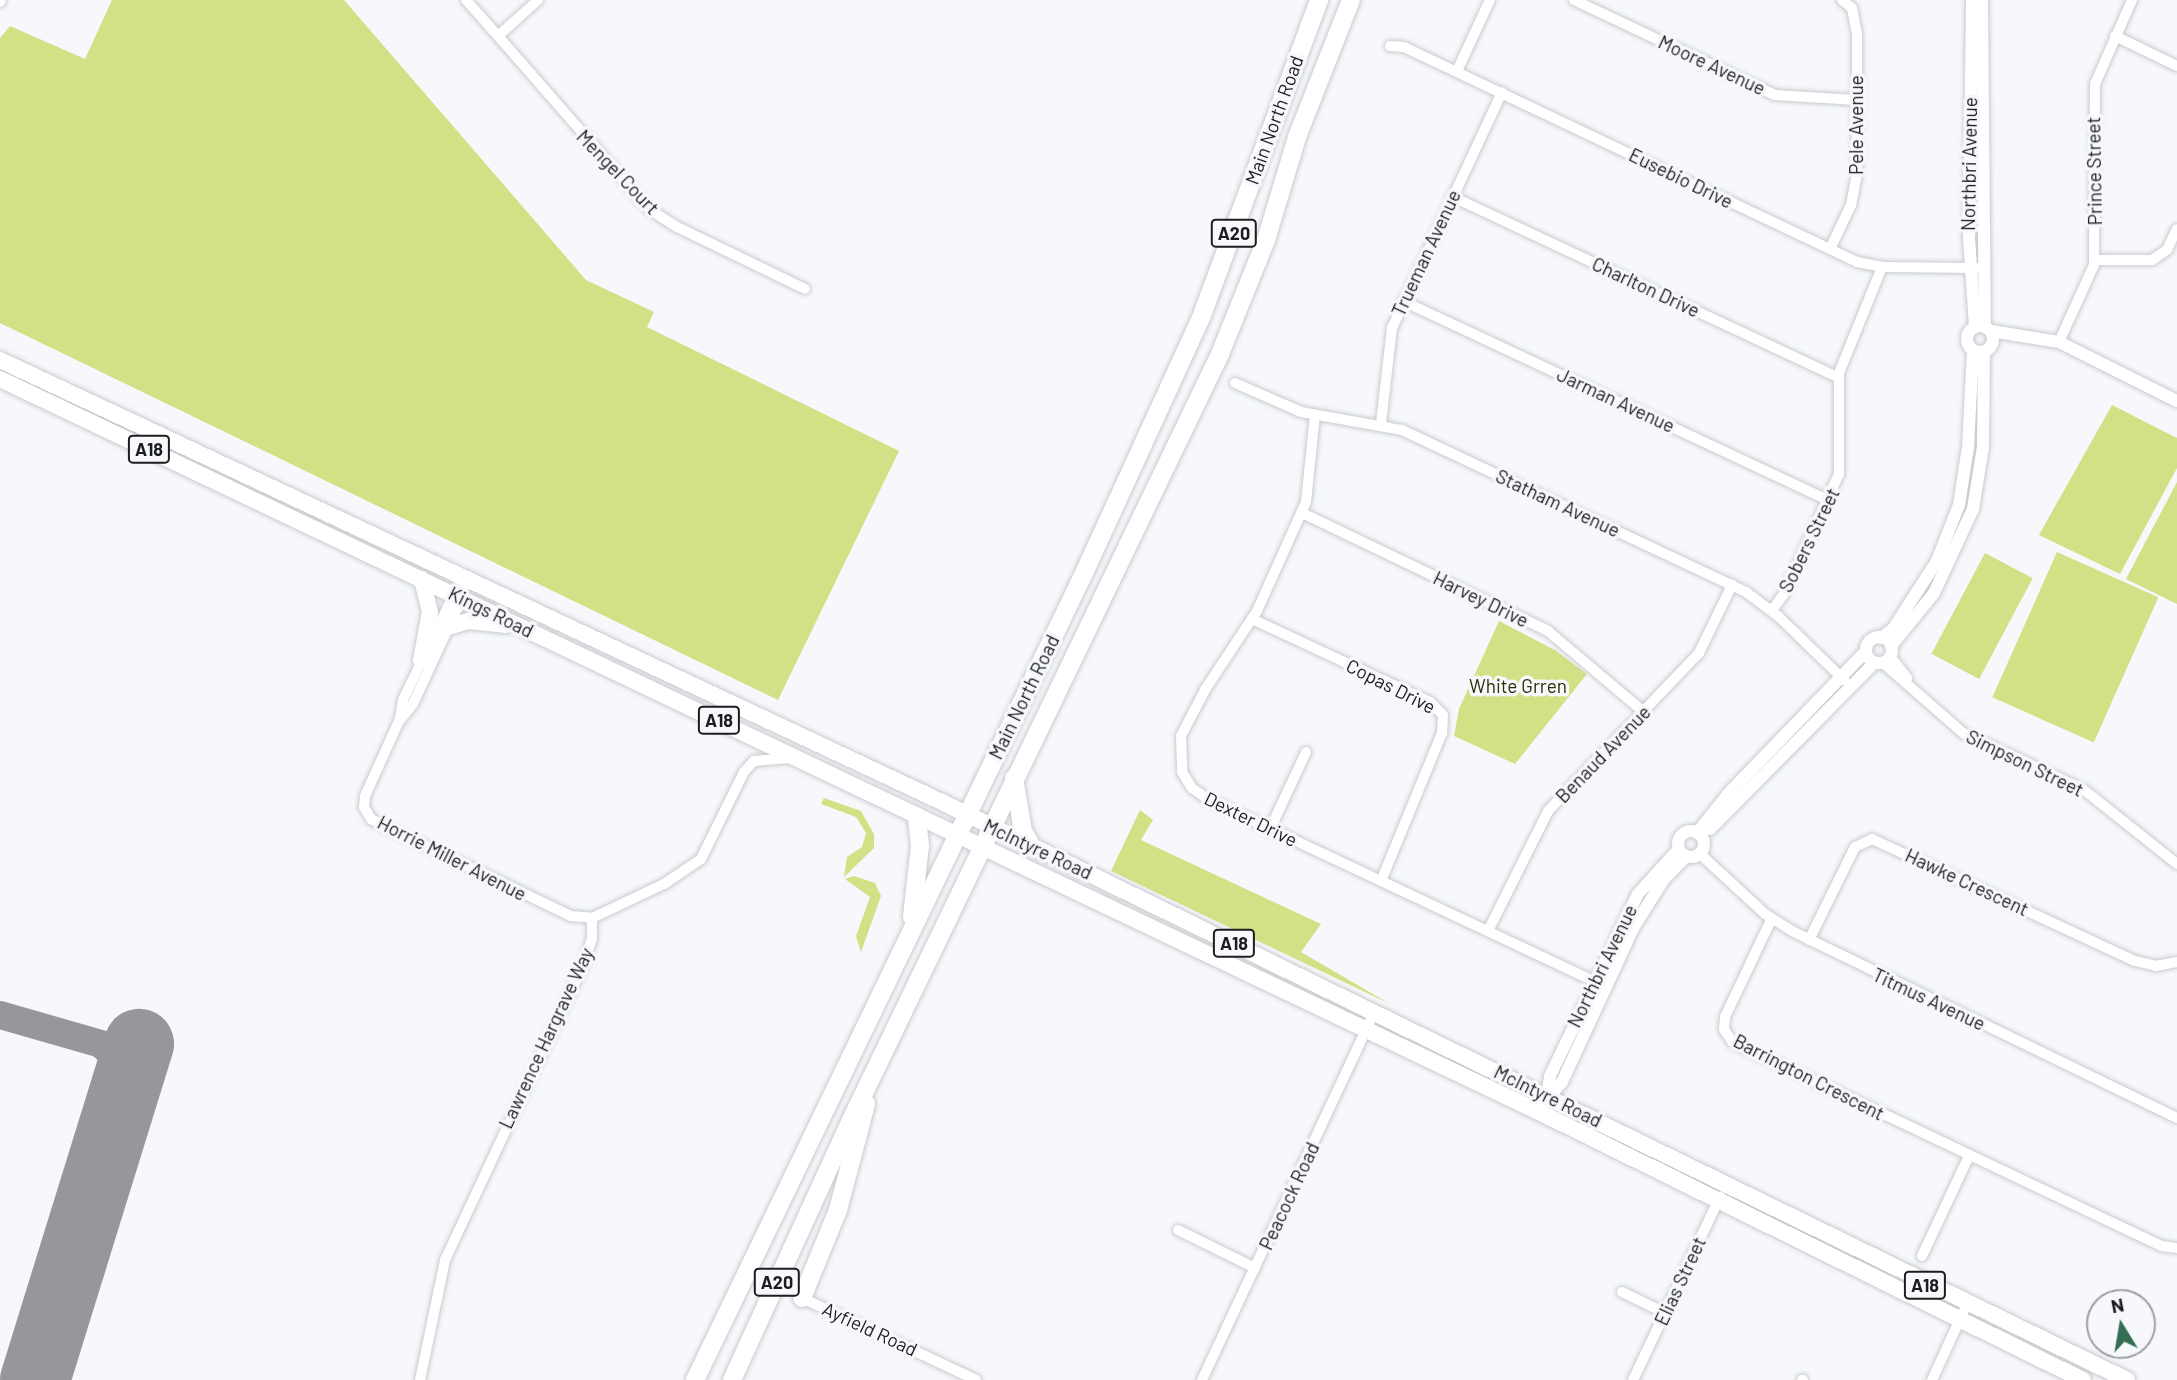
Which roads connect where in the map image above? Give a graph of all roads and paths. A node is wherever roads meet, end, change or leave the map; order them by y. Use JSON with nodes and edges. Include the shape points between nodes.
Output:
{"nodes":[{"id":1,"x":466,"y":0,"type":"edge"},
{"id":2,"x":538,"y":0,"type":"edge"},
{"id":3,"x":1319,"y":0,"type":"edge"},
{"id":4,"x":1351,"y":0,"type":"edge"},
{"id":5,"x":1490,"y":0,"type":"edge"},
{"id":6,"x":1574,"y":0,"type":"edge"},
{"id":7,"x":1842,"y":0,"type":"edge"},
{"id":8,"x":1972,"y":0,"type":"edge"},
{"id":9,"x":1982,"y":0,"type":"edge"},
{"id":10,"x":2132,"y":0,"type":"edge"},
{"id":11,"x":498,"y":36,"type":"junction"},
{"id":12,"x":2115,"y":36,"type":"junction"},
{"id":13,"x":1390,"y":46,"type":"dead end"},
{"id":14,"x":2177,"y":66,"type":"edge"},
{"id":15,"x":1457,"y":71,"type":"junction"},
{"id":16,"x":1502,"y":92,"type":"junction"},
{"id":17,"x":1856,"y":100,"type":"junction"},
{"id":18,"x":1453,"y":197,"type":"junction"},
{"id":19,"x":2177,"y":229,"type":"edge"},
{"id":20,"x":1830,"y":249,"type":"junction"},
{"id":21,"x":2094,"y":260,"type":"junction"},
{"id":22,"x":1882,"y":267,"type":"junction"},
{"id":23,"x":1969,"y":268,"type":"junction"},
{"id":24,"x":1983,"y":268,"type":"junction"},
{"id":25,"x":805,"y":289,"type":"dead end"},
{"id":26,"x":1403,"y":301,"type":"junction"},
{"id":27,"x":1983,"y":339,"type":"junction"},
{"id":28,"x":2059,"y":342,"type":"junction"},
{"id":29,"x":0,"y":360,"type":"edge"},
{"id":30,"x":1839,"y":378,"type":"junction"},
{"id":31,"x":0,"y":379,"type":"edge"},
{"id":32,"x":1235,"y":383,"type":"dead end"},
{"id":33,"x":2177,"y":401,"type":"edge"},
{"id":34,"x":1315,"y":415,"type":"junction"},
{"id":35,"x":1381,"y":423,"type":"junction"},
{"id":36,"x":1828,"y":500,"type":"junction"},
{"id":37,"x":1302,"y":513,"type":"junction"},
{"id":38,"x":422,"y":579,"type":"junction"},
{"id":39,"x":464,"y":580,"type":"junction"},
{"id":40,"x":1732,"y":585,"type":"junction"},
{"id":41,"x":457,"y":596,"type":"junction"},
{"id":42,"x":1772,"y":610,"type":"junction"},
{"id":43,"x":1251,"y":619,"type":"junction"},
{"id":44,"x":449,"y":627,"type":"junction"},
{"id":45,"x":525,"y":628,"type":"junction"},
{"id":46,"x":1865,"y":652,"type":"junction"},
{"id":47,"x":1884,"y":653,"type":"junction"},
{"id":48,"x":421,"y":660,"type":"junction"},
{"id":49,"x":1845,"y":681,"type":"junction"},
{"id":50,"x":1644,"y":712,"type":"junction"},
{"id":51,"x":399,"y":721,"type":"junction"},
{"id":52,"x":1306,"y":752,"type":"dead end"},
{"id":53,"x":796,"y":757,"type":"junction"},
{"id":54,"x":1014,"y":778,"type":"junction"},
{"id":55,"x":968,"y":815,"type":"junction"},
{"id":56,"x":917,"y":816,"type":"junction"},
{"id":57,"x":991,"y":826,"type":"junction"},
{"id":58,"x":1270,"y":829,"type":"junction"},
{"id":59,"x":958,"y":835,"type":"junction"},
{"id":60,"x":1700,"y":835,"type":"junction"},
{"id":61,"x":1031,"y":845,"type":"junction"},
{"id":62,"x":981,"y":846,"type":"junction"},
{"id":63,"x":1688,"y":852,"type":"junction"},
{"id":64,"x":2177,"y":864,"type":"edge"},
{"id":65,"x":1381,"y":881,"type":"junction"},
{"id":66,"x":1148,"y":902,"type":"junction"},
{"id":67,"x":592,"y":918,"type":"junction"},
{"id":68,"x":1772,"y":920,"type":"junction"},
{"id":69,"x":910,"y":931,"type":"junction"},
{"id":70,"x":1488,"y":931,"type":"junction"},
{"id":71,"x":1176,"y":939,"type":"junction"},
{"id":72,"x":1810,"y":940,"type":"junction"},
{"id":73,"x":2177,"y":962,"type":"edge"},
{"id":74,"x":1600,"y":984,"type":"junction"},
{"id":75,"x":1374,"y":1012,"type":"junction"},
{"id":76,"x":1366,"y":1030,"type":"junction"},
{"id":77,"x":873,"y":1074,"type":"junction"},
{"id":78,"x":1548,"y":1096,"type":"junction"},
{"id":79,"x":1539,"y":1112,"type":"junction"},
{"id":80,"x":2177,"y":1118,"type":"edge"},
{"id":81,"x":1969,"y":1156,"type":"junction"},
{"id":82,"x":1728,"y":1182,"type":"junction"},
{"id":83,"x":1718,"y":1199,"type":"junction"},
{"id":84,"x":1178,"y":1230,"type":"dead end"},
{"id":85,"x":2177,"y":1248,"type":"edge"},
{"id":86,"x":1922,"y":1256,"type":"dead end"},
{"id":87,"x":1255,"y":1268,"type":"junction"},
{"id":88,"x":1622,"y":1292,"type":"dead end"},
{"id":89,"x":802,"y":1298,"type":"joint"},
{"id":90,"x":1967,"y":1304,"type":"junction"},
{"id":91,"x":1665,"y":1313,"type":"junction"},
{"id":92,"x":1959,"y":1321,"type":"junction"},
{"id":93,"x":420,"y":1380,"type":"edge"},
{"id":94,"x":695,"y":1380,"type":"edge"},
{"id":95,"x":732,"y":1380,"type":"edge"},
{"id":96,"x":976,"y":1380,"type":"edge"},
{"id":97,"x":1202,"y":1380,"type":"edge"},
{"id":98,"x":1633,"y":1380,"type":"edge"},
{"id":99,"x":1932,"y":1380,"type":"edge"},
{"id":100,"x":2083,"y":1380,"type":"edge"},
{"id":101,"x":2127,"y":1380,"type":"edge"}],
"edges":[{"from":1,"to":11,"type":"street","name":"Mengel Court"},
{"from":2,"to":11,"type":"street"},
{"from":3,"to":55,"type":"highway","name":"Main North Road","number":"A20","via":[[1202,315]]},
{"from":4,"to":54,"type":"highway","name":"Main North Road","number":"A20","via":[[1313,93],[1247,290]]},
{"from":5,"to":15,"type":"street"},
{"from":6,"to":17,"type":"street","name":"Moore Avenue","via":[[1775,95]]},
{"from":7,"to":17,"type":"street","name":"Pele Avenue","via":[[1854,15]]},
{"from":8,"to":23,"type":"street","name":"Northbri Avenue"},
{"from":9,"to":24,"type":"street","name":"Northbri Avenue"},
{"from":10,"to":12,"type":"street","name":"Prince Street"},
{"from":11,"to":25,"type":"street","name":"Mengel Court","via":[[649,209]]},
{"from":12,"to":14,"type":"street"},
{"from":12,"to":21,"type":"street","name":"Prince Street","via":[[2099,71],[2093,99]]},
{"from":13,"to":15,"type":"street","name":"Eusebio Drive","via":[[1404,47]]},
{"from":15,"to":16,"type":"street","name":"Eusebio Drive"},
{"from":16,"to":18,"type":"street","name":"Trueman Avenue"},
{"from":16,"to":20,"type":"street","name":"Eusebio Drive"},
{"from":17,"to":20,"type":"street","name":"Pele Avenue","via":[[1856,189]]},
{"from":18,"to":26,"type":"street","name":"Trueman Avenue"},
{"from":18,"to":30,"type":"street","name":"Charlton Drive"},
{"from":19,"to":21,"type":"street","via":[[2167,250],[2152,260]]},
{"from":20,"to":22,"type":"street","name":"Eusebio Drive"},
{"from":21,"to":28,"type":"street","name":"Prince Street","via":[[2091,276]]},
{"from":22,"to":23,"type":"street","name":"Eusebio Drive"},
{"from":22,"to":30,"type":"street","name":"Sobers Street"},
{"from":23,"to":24,"type":"street","name":"Eusebio Drive"},
{"from":23,"to":27,"type":"street","name":"Northbri Avenue"},
{"from":24,"to":27,"type":"street","name":"Northbri Avenue"},
{"from":26,"to":35,"type":"street","name":"Trueman Avenue","via":[[1388,341]]},
{"from":26,"to":36,"type":"street","name":"Jarman Avenue"},
{"from":27,"to":28,"type":"street"},
{"from":27,"to":47,"type":"street","name":"Northbri Avenue","via":[[1959,505],[1937,561],[1893,629]]},
{"from":28,"to":33,"type":"street"},
{"from":29,"to":39,"type":"main road","name":"Kings Road","number":"A18"},
{"from":30,"to":36,"type":"street","name":"Sobers Street","via":[[1839,474]]},
{"from":31,"to":38,"type":"main road","name":"Kings Road","number":"A18"},
{"from":32,"to":34,"type":"street","name":"Statham Avenue"},
{"from":34,"to":35,"type":"street","name":"Statham Avenue"},
{"from":34,"to":37,"type":"street","name":"Dexter Drive"},
{"from":35,"to":40,"type":"street","name":"Statham Avenue"},
{"from":36,"to":42,"type":"street","name":"Sobers Street"},
{"from":37,"to":43,"type":"street","name":"Dexter Drive"},
{"from":37,"to":50,"type":"street","name":"Harvey Drive","via":[[1548,631]]},
{"from":38,"to":41,"type":"main road","name":"Kings Road","number":"A18"},
{"from":38,"to":48,"type":"main road","via":[[430,612]]},
{"from":39,"to":41,"type":"street","name":"Horrie Miller Avenue"},
{"from":39,"to":55,"type":"main road","name":"Kings Road","number":"A18"},
{"from":40,"to":42,"type":"street","name":"Statham Avenue"},
{"from":40,"to":50,"type":"street","name":"Benaud Avenue","via":[[1699,653]]},
{"from":41,"to":44,"type":"street","name":"Horrie Miller Avenue"},
{"from":41,"to":45,"type":"main road","name":"Kings Road","number":"A18"},
{"from":41,"to":48,"type":"street","name":"Horrie Miller Avenue"},
{"from":42,"to":49,"type":"street","name":"Statham Avenue"},
{"from":43,"to":58,"type":"street","name":"Dexter Drive","via":[[1185,728],[1179,762],[1185,779],[1200,795]]},
{"from":43,"to":65,"type":"street","name":"Copas Drive","via":[[1430,702],[1443,715],[1442,733]]},
{"from":44,"to":45,"type":"main road","via":[[468,621]]},
{"from":44,"to":51,"type":"street","name":"Horrie Miller Avenue","via":[[413,704]]},
{"from":45,"to":53,"type":"main road","name":"Kings Road","number":"A18"},
{"from":46,"to":47,"type":"street"},
{"from":46,"to":47,"type":"street","name":"Northbri Avenue","via":[[1870,640]]},
{"from":46,"to":49,"type":"street","name":"Northbri Avenue"},
{"from":47,"to":49,"type":"street","name":"Northbri Avenue"},
{"from":47,"to":64,"type":"street","name":"Simpson Street","via":[[1963,733],[2084,790]]},
{"from":48,"to":51,"type":"street","name":"Horrie Miller Avenue"},
{"from":49,"to":60,"type":"street","name":"Northbri Avenue"},
{"from":50,"to":70,"type":"street","name":"Benaud Avenue","via":[[1548,811]]},
{"from":51,"to":67,"type":"street","name":"Horrie Miller Avenue","via":[[365,796],[371,818],[571,916]]},
{"from":52,"to":58,"type":"street"},
{"from":53,"to":56,"type":"main road","name":"Kings Road","number":"A18"},
{"from":53,"to":67,"type":"street","via":[[754,761],[744,772],[701,859],[664,884]]},
{"from":54,"to":57,"type":"highway","name":"Main North Road","number":"A20"},
{"from":54,"to":61,"type":"highway","via":[[1023,831]]},
{"from":55,"to":57,"type":"main road","name":"McIntyre Road","number":"A18"},
{"from":55,"to":59,"type":"highway","name":"Main North Road","number":"A20"},
{"from":56,"to":59,"type":"main road","name":"Kings Road","number":"A18"},
{"from":56,"to":69,"type":"highway","via":[[920,846]]},
{"from":57,"to":61,"type":"main road","name":"McIntyre Road","number":"A18"},
{"from":57,"to":62,"type":"highway","name":"Main North Road","number":"A20"},
{"from":58,"to":65,"type":"street","name":"Dexter Drive"},
{"from":59,"to":62,"type":"main road","name":"Kings Road","number":"A18"},
{"from":59,"to":69,"type":"highway","name":"Main North Road","number":"A20"},
{"from":60,"to":63,"type":"street"},
{"from":60,"to":63,"type":"street","name":"Northbri Avenue","via":[[1682,834]]},
{"from":61,"to":66,"type":"main road","name":"McIntyre Road","number":"A18"},
{"from":62,"to":71,"type":"main road","name":"McIntyre Road","number":"A18"},
{"from":62,"to":77,"type":"highway","name":"Main North Road","number":"A20"},
{"from":63,"to":68,"type":"street","name":"Titmus Avenue"},
{"from":63,"to":74,"type":"street","name":"Northbri Avenue","via":[[1638,894]]},
{"from":65,"to":70,"type":"street","name":"Dexter Drive"},
{"from":66,"to":71,"type":"main road","via":[[1180,927]]},
{"from":66,"to":75,"type":"main road","name":"McIntyre Road","number":"A18"},
{"from":67,"to":93,"type":"street","name":"Lawrence Hargrave Way","via":[[592,938],[583,966],[445,1260]]},
{"from":68,"to":72,"type":"street","name":"Titmus Avenue"},
{"from":68,"to":81,"type":"street","name":"Barrington Crescent","via":[[1725,1017],[1727,1038]]},
{"from":69,"to":94,"type":"highway","name":"Main North Road","number":"A20"},
{"from":70,"to":74,"type":"street","name":"Dexter Drive"},
{"from":71,"to":76,"type":"main road","name":"McIntyre Road","number":"A18"},
{"from":72,"to":73,"type":"street","name":"Hawke Crescent","via":[[1854,847],[1872,839],[2135,961],[2156,966]]},
{"from":72,"to":80,"type":"street","name":"Titmus Avenue"},
{"from":74,"to":78,"type":"street","name":"Northbri Avenue","via":[[1550,1076]]},
{"from":75,"to":76,"type":"street","name":"Peacock Road"},
{"from":75,"to":78,"type":"main road","name":"McIntyre Road","number":"A18"},
{"from":76,"to":79,"type":"main road","name":"McIntyre Road","number":"A18"},
{"from":76,"to":87,"type":"street","name":"Peacock Road"},
{"from":77,"to":89,"type":"highway","via":[[838,1210]]},
{"from":77,"to":95,"type":"highway","name":"Main North Road","number":"A20"},
{"from":78,"to":79,"type":"street","name":"Northbri Avenue"},
{"from":78,"to":82,"type":"main road","name":"McIntyre Road","number":"A18"},
{"from":79,"to":83,"type":"main road","name":"McIntyre Road","number":"A18"},
{"from":81,"to":85,"type":"street","name":"Barrington Crescent","via":[[2162,1246]]},
{"from":81,"to":86,"type":"street"},
{"from":82,"to":83,"type":"street","name":"Elias Street"},
{"from":82,"to":90,"type":"main road","name":"McIntyre Road","number":"A18"},
{"from":83,"to":91,"type":"street","name":"Elias Street"},
{"from":83,"to":92,"type":"main road","name":"McIntyre Road","number":"A18"},
{"from":84,"to":87,"type":"street"},
{"from":87,"to":97,"type":"street","name":"Peacock Road"},
{"from":88,"to":91,"type":"street"},
{"from":89,"to":96,"type":"street","name":"Ayfield Road"},
{"from":90,"to":92,"type":"street"},
{"from":90,"to":101,"type":"main road","name":"McIntyre Road","number":"A18"},
{"from":91,"to":98,"type":"street","name":"Elias Street"},
{"from":92,"to":99,"type":"street"},
{"from":92,"to":100,"type":"main road","name":"McIntyre Road","number":"A18"}]}
